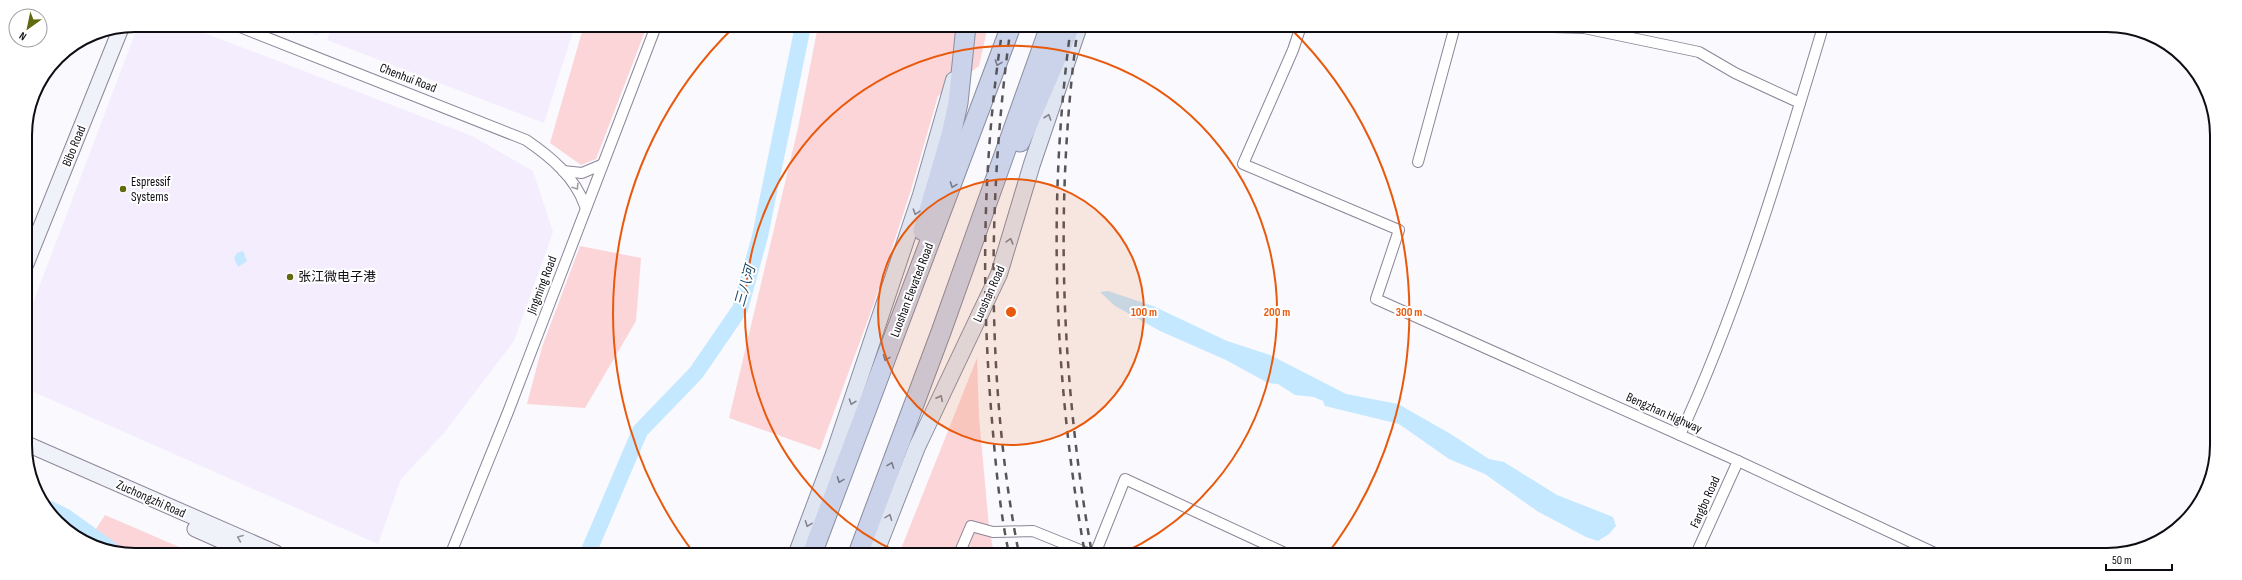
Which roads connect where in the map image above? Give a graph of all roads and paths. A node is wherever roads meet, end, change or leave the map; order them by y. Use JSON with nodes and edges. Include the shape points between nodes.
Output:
{"nodes":[{"id":1,"x":253,"y":32,"type":"edge"},
{"id":2,"x":654,"y":32,"type":"edge"},
{"id":3,"x":965,"y":32,"type":"edge"},
{"id":4,"x":965,"y":32,"type":"edge"},
{"id":5,"x":1009,"y":32,"type":"edge"},
{"id":6,"x":1048,"y":32,"type":"edge"},
{"id":7,"x":1067,"y":32,"type":"edge"},
{"id":8,"x":1077,"y":32,"type":"edge"},
{"id":9,"x":1299,"y":32,"type":"edge"},
{"id":10,"x":1452,"y":32,"type":"edge"},
{"id":11,"x":1603,"y":32,"type":"edge"},
{"id":12,"x":1821,"y":32,"type":"edge"},
{"id":13,"x":119,"y":34,"type":"edge"},
{"id":14,"x":114,"y":35,"type":"edge"},
{"id":15,"x":1800,"y":103,"type":"junction"},
{"id":16,"x":1418,"y":162,"type":"dead end"},
{"id":17,"x":602,"y":165,"type":"junction"},
{"id":18,"x":563,"y":171,"type":"junction"},
{"id":19,"x":585,"y":206,"type":"junction"},
{"id":20,"x":32,"y":237,"type":"edge"},
{"id":21,"x":32,"y":249,"type":"edge"},
{"id":22,"x":902,"y":315,"type":"junction"},
{"id":23,"x":941,"y":332,"type":"junction"},
{"id":24,"x":1680,"y":435,"type":"junction"},
{"id":25,"x":32,"y":446,"type":"edge"},
{"id":26,"x":33,"y":458,"type":"edge"},
{"id":27,"x":1738,"y":461,"type":"junction"},
{"id":28,"x":238,"y":548,"type":"edge"},
{"id":29,"x":265,"y":548,"type":"edge"},
{"id":30,"x":453,"y":548,"type":"edge"},
{"id":31,"x":799,"y":548,"type":"edge"},
{"id":32,"x":814,"y":548,"type":"edge"},
{"id":33,"x":860,"y":548,"type":"edge"},
{"id":34,"x":877,"y":548,"type":"edge"},
{"id":35,"x":962,"y":548,"type":"edge"},
{"id":36,"x":1074,"y":548,"type":"edge"},
{"id":37,"x":1097,"y":548,"type":"edge"},
{"id":38,"x":1274,"y":548,"type":"edge"},
{"id":39,"x":1699,"y":548,"type":"edge"},
{"id":40,"x":1924,"y":548,"type":"edge"}],
"edges":[{"from":1,"to":18,"type":"street","name":"Chenhui Road","via":[[508,131],[542,151]]},
{"from":2,"to":17,"type":"street","name":"Jingming Road"},
{"from":3,"to":22,"type":"highway","via":[[958,103],[951,135],[914,263]]},
{"from":4,"to":31,"type":"main road","one_way":true,"via":[[953,85],[921,195],[834,454]]},
{"from":5,"to":22,"type":"highway","name":"Luoshan Elevated Road","one_way":true},
{"from":6,"to":23,"type":"highway"},
{"from":7,"to":23,"type":"highway"},
{"from":34,"to":8,"type":"main road","name":"Luoshan Road","one_way":true,"via":[[917,447],[999,274],[1032,164]]},
{"from":9,"to":24,"type":"street","name":"Bengzhan Highway","via":[[1243,164],[1399,230],[1376,299]]},
{"from":10,"to":16,"type":"street"},
{"from":11,"to":15,"type":"street","via":[[1699,52],[1746,79]]},
{"from":12,"to":15,"type":"street"},
{"from":13,"to":21,"type":"main road","name":"Bibo Road"},
{"from":14,"to":20,"type":"main road","name":"Bibo Road"},
{"from":15,"to":24,"type":"street","via":[[1735,297],[1697,398]]},
{"from":17,"to":18,"type":"street","via":[[582,173]]},
{"from":17,"to":19,"type":"street","name":"Jingming Road"},
{"from":18,"to":19,"type":"street","name":"Chenhui Road","one_way":true,"via":[[577,187]]},
{"from":19,"to":30,"type":"street","name":"Jingming Road","via":[[508,412]]},
{"from":22,"to":32,"type":"highway","name":"Luoshan Elevated Road","one_way":true},
{"from":33,"to":23,"type":"highway","one_way":true},
{"from":24,"to":27,"type":"street","name":"Bengzhan Highway"},
{"from":29,"to":25,"type":"main road","name":"Zuchongzhi Road","one_way":true},
{"from":26,"to":28,"type":"main road","name":"Zuchongzhi Road"},
{"from":27,"to":39,"type":"street","name":"Fangbo Road"},
{"from":27,"to":40,"type":"street","name":"Bengzhan Highway"},
{"from":35,"to":36,"type":"street","via":[[971,526],[993,532],[1033,532]]},
{"from":37,"to":38,"type":"street","via":[[1125,479]]}]}
